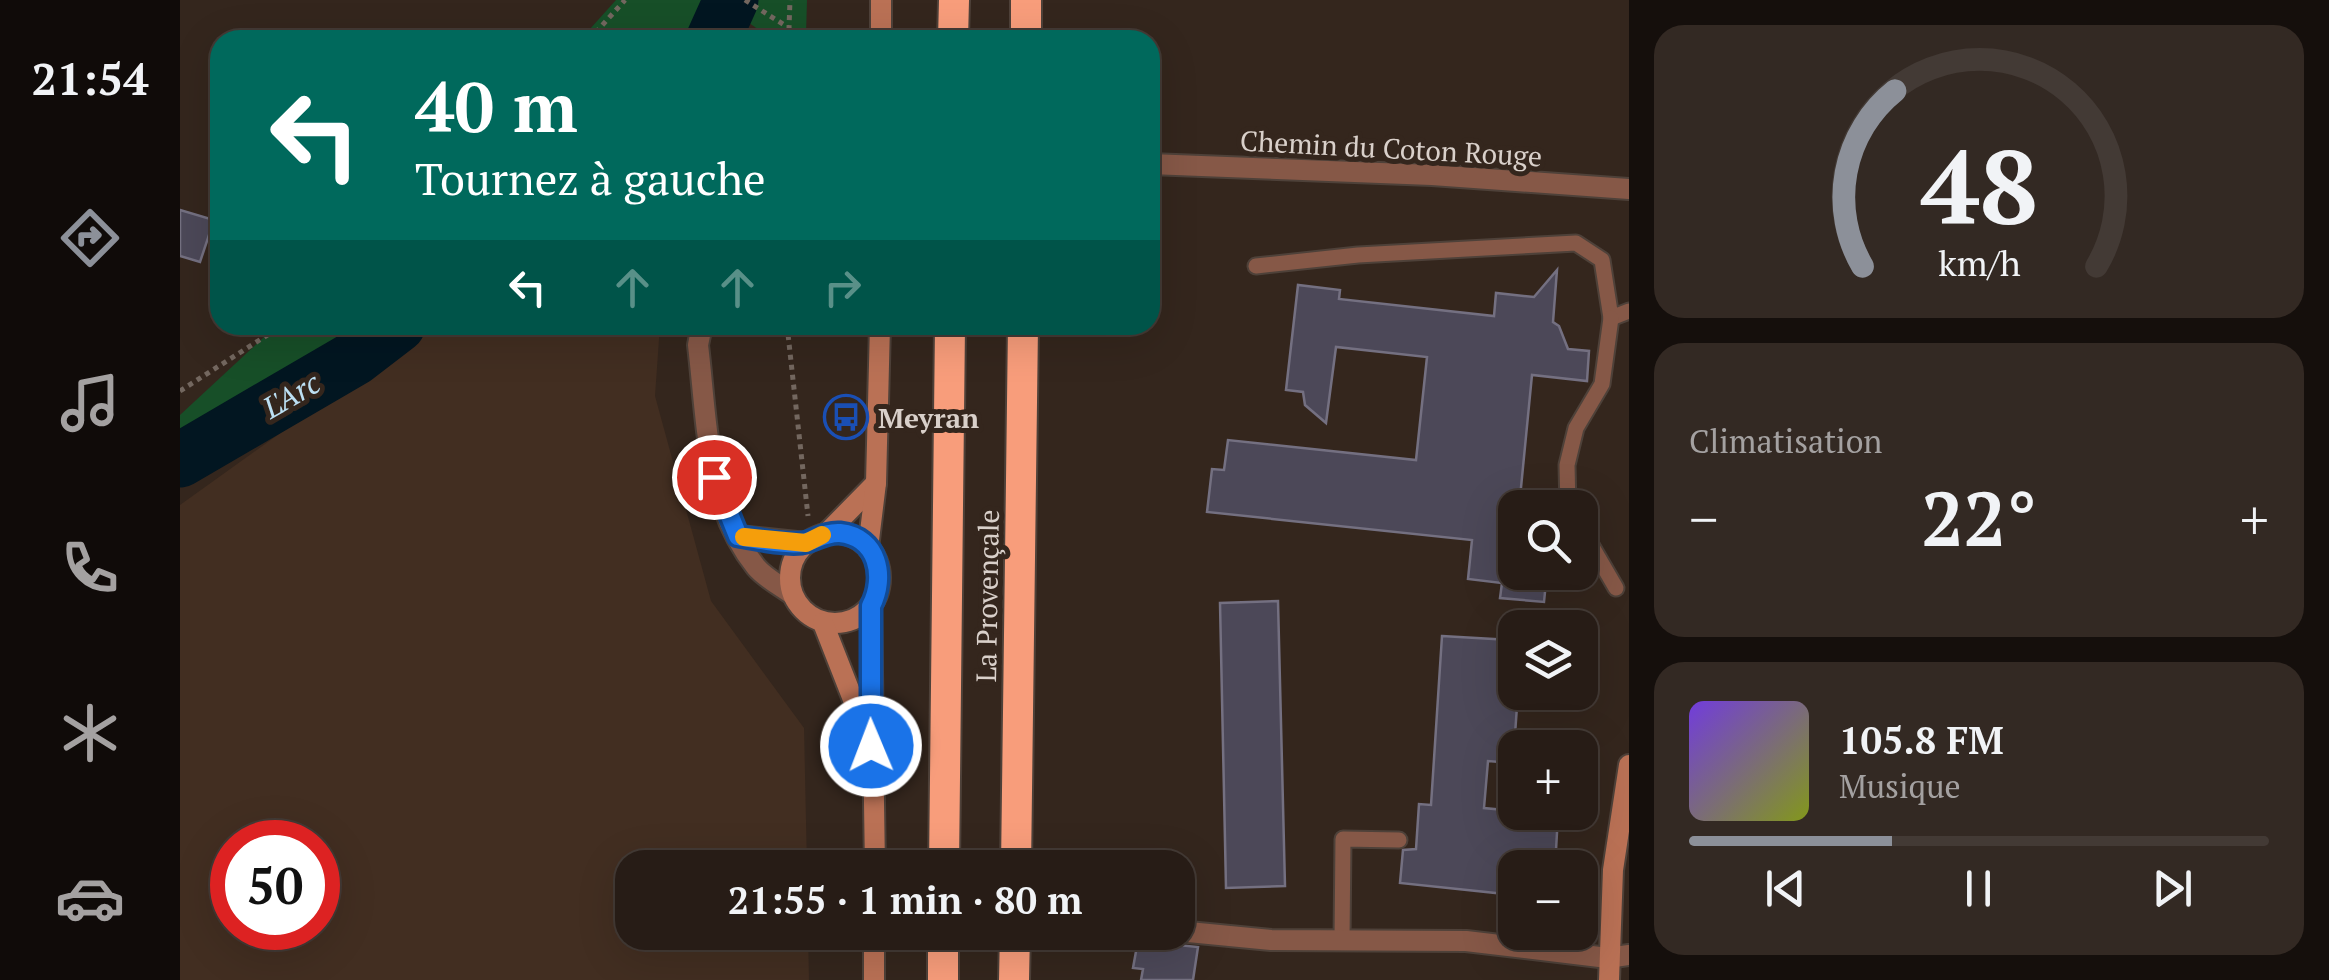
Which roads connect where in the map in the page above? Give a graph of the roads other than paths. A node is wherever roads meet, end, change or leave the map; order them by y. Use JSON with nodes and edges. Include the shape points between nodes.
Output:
{"nodes":[{"id":1,"x":881,"y":0,"type":"edge"},
{"id":2,"x":954,"y":0,"type":"edge"},
{"id":3,"x":1026,"y":0,"type":"edge"},
{"id":4,"x":881,"y":30,"type":"edge"},
{"id":5,"x":953,"y":30,"type":"edge"},
{"id":6,"x":1026,"y":30,"type":"edge"},
{"id":7,"x":1160,"y":164,"type":"edge"},
{"id":8,"x":1629,"y":189,"type":"edge"},
{"id":9,"x":1256,"y":266,"type":"dead end"},
{"id":10,"x":1629,"y":311,"type":"edge"},
{"id":11,"x":1611,"y":318,"type":"junction"},
{"id":12,"x":700,"y":335,"type":"edge"},
{"id":13,"x":880,"y":335,"type":"edge"},
{"id":14,"x":950,"y":335,"type":"edge"},
{"id":15,"x":1023,"y":335,"type":"edge"},
{"id":16,"x":876,"y":483,"type":"junction"},
{"id":17,"x":1568,"y":490,"type":"edge"},
{"id":18,"x":738,"y":536,"type":"junction"},
{"id":19,"x":814,"y":538,"type":"junction"},
{"id":20,"x":868,"y":548,"type":"junction"},
{"id":21,"x":1598,"y":557,"type":"edge"},
{"id":22,"x":1616,"y":588,"type":"dead end"},
{"id":23,"x":792,"y":595,"type":"junction"},
{"id":24,"x":871,"y":606,"type":"junction"},
{"id":25,"x":823,"y":622,"type":"junction"},
{"id":26,"x":871,"y":746,"type":"junction"},
{"id":27,"x":1629,"y":766,"type":"edge"},
{"id":28,"x":1399,"y":840,"type":"dead end"},
{"id":29,"x":875,"y":850,"type":"edge"},
{"id":30,"x":944,"y":850,"type":"edge"},
{"id":31,"x":1016,"y":850,"type":"edge"},
{"id":32,"x":1195,"y":933,"type":"edge"},
{"id":33,"x":1342,"y":940,"type":"junction"},
{"id":34,"x":874,"y":950,"type":"edge"},
{"id":35,"x":944,"y":950,"type":"edge"},
{"id":36,"x":1015,"y":950,"type":"edge"},
{"id":37,"x":1629,"y":955,"type":"edge"},
{"id":38,"x":1608,"y":969,"type":"edge"},
{"id":39,"x":874,"y":980,"type":"edge"},
{"id":40,"x":943,"y":980,"type":"edge"},
{"id":41,"x":1014,"y":980,"type":"edge"}],
"edges":[{"from":1,"to":4,"type":"main road"},
{"from":2,"to":5,"type":"highway"},
{"from":3,"to":6,"type":"highway"},
{"from":7,"to":8,"type":"street","name":"Chemin du Coton Rouge"},
{"from":9,"to":11,"type":"lane","via":[[1576,243],[1602,260]]},
{"from":10,"to":11,"type":"lane"},
{"from":11,"to":17,"type":"lane","via":[[1602,384],[1576,428]]},
{"from":12,"to":18,"type":"street","via":[[714,477]]},
{"from":13,"to":16,"type":"main road"},
{"from":14,"to":30,"type":"highway","name":"La Provençale"},
{"from":15,"to":31,"type":"highway","name":"La Provençale"},
{"from":16,"to":19,"type":"main road"},
{"from":16,"to":20,"type":"main road"},
{"from":18,"to":19,"type":"street"},
{"from":18,"to":23,"type":"street","via":[[756,568]]},
{"from":19,"to":20,"type":"main road","via":[[856,538]]},
{"from":19,"to":23,"type":"main road","via":[[790,567]]},
{"from":20,"to":24,"type":"main road","via":[[880,576]]},
{"from":21,"to":22,"type":"lane"},
{"from":23,"to":25,"type":"main road","via":[[808,616]]},
{"from":24,"to":25,"type":"main road","via":[[857,618]]},
{"from":24,"to":26,"type":"main road"},
{"from":25,"to":26,"type":"main road"},
{"from":26,"to":29,"type":"main road"},
{"from":27,"to":38,"type":"main road","via":[[1613,870]]},
{"from":28,"to":33,"type":"lane","via":[[1342,839]]},
{"from":32,"to":33,"type":"street"},
{"from":33,"to":38,"type":"street","via":[[1466,940]]},
{"from":34,"to":39,"type":"main road"},
{"from":35,"to":40,"type":"highway"},
{"from":36,"to":41,"type":"highway"},
{"from":37,"to":38,"type":"street"}]}
